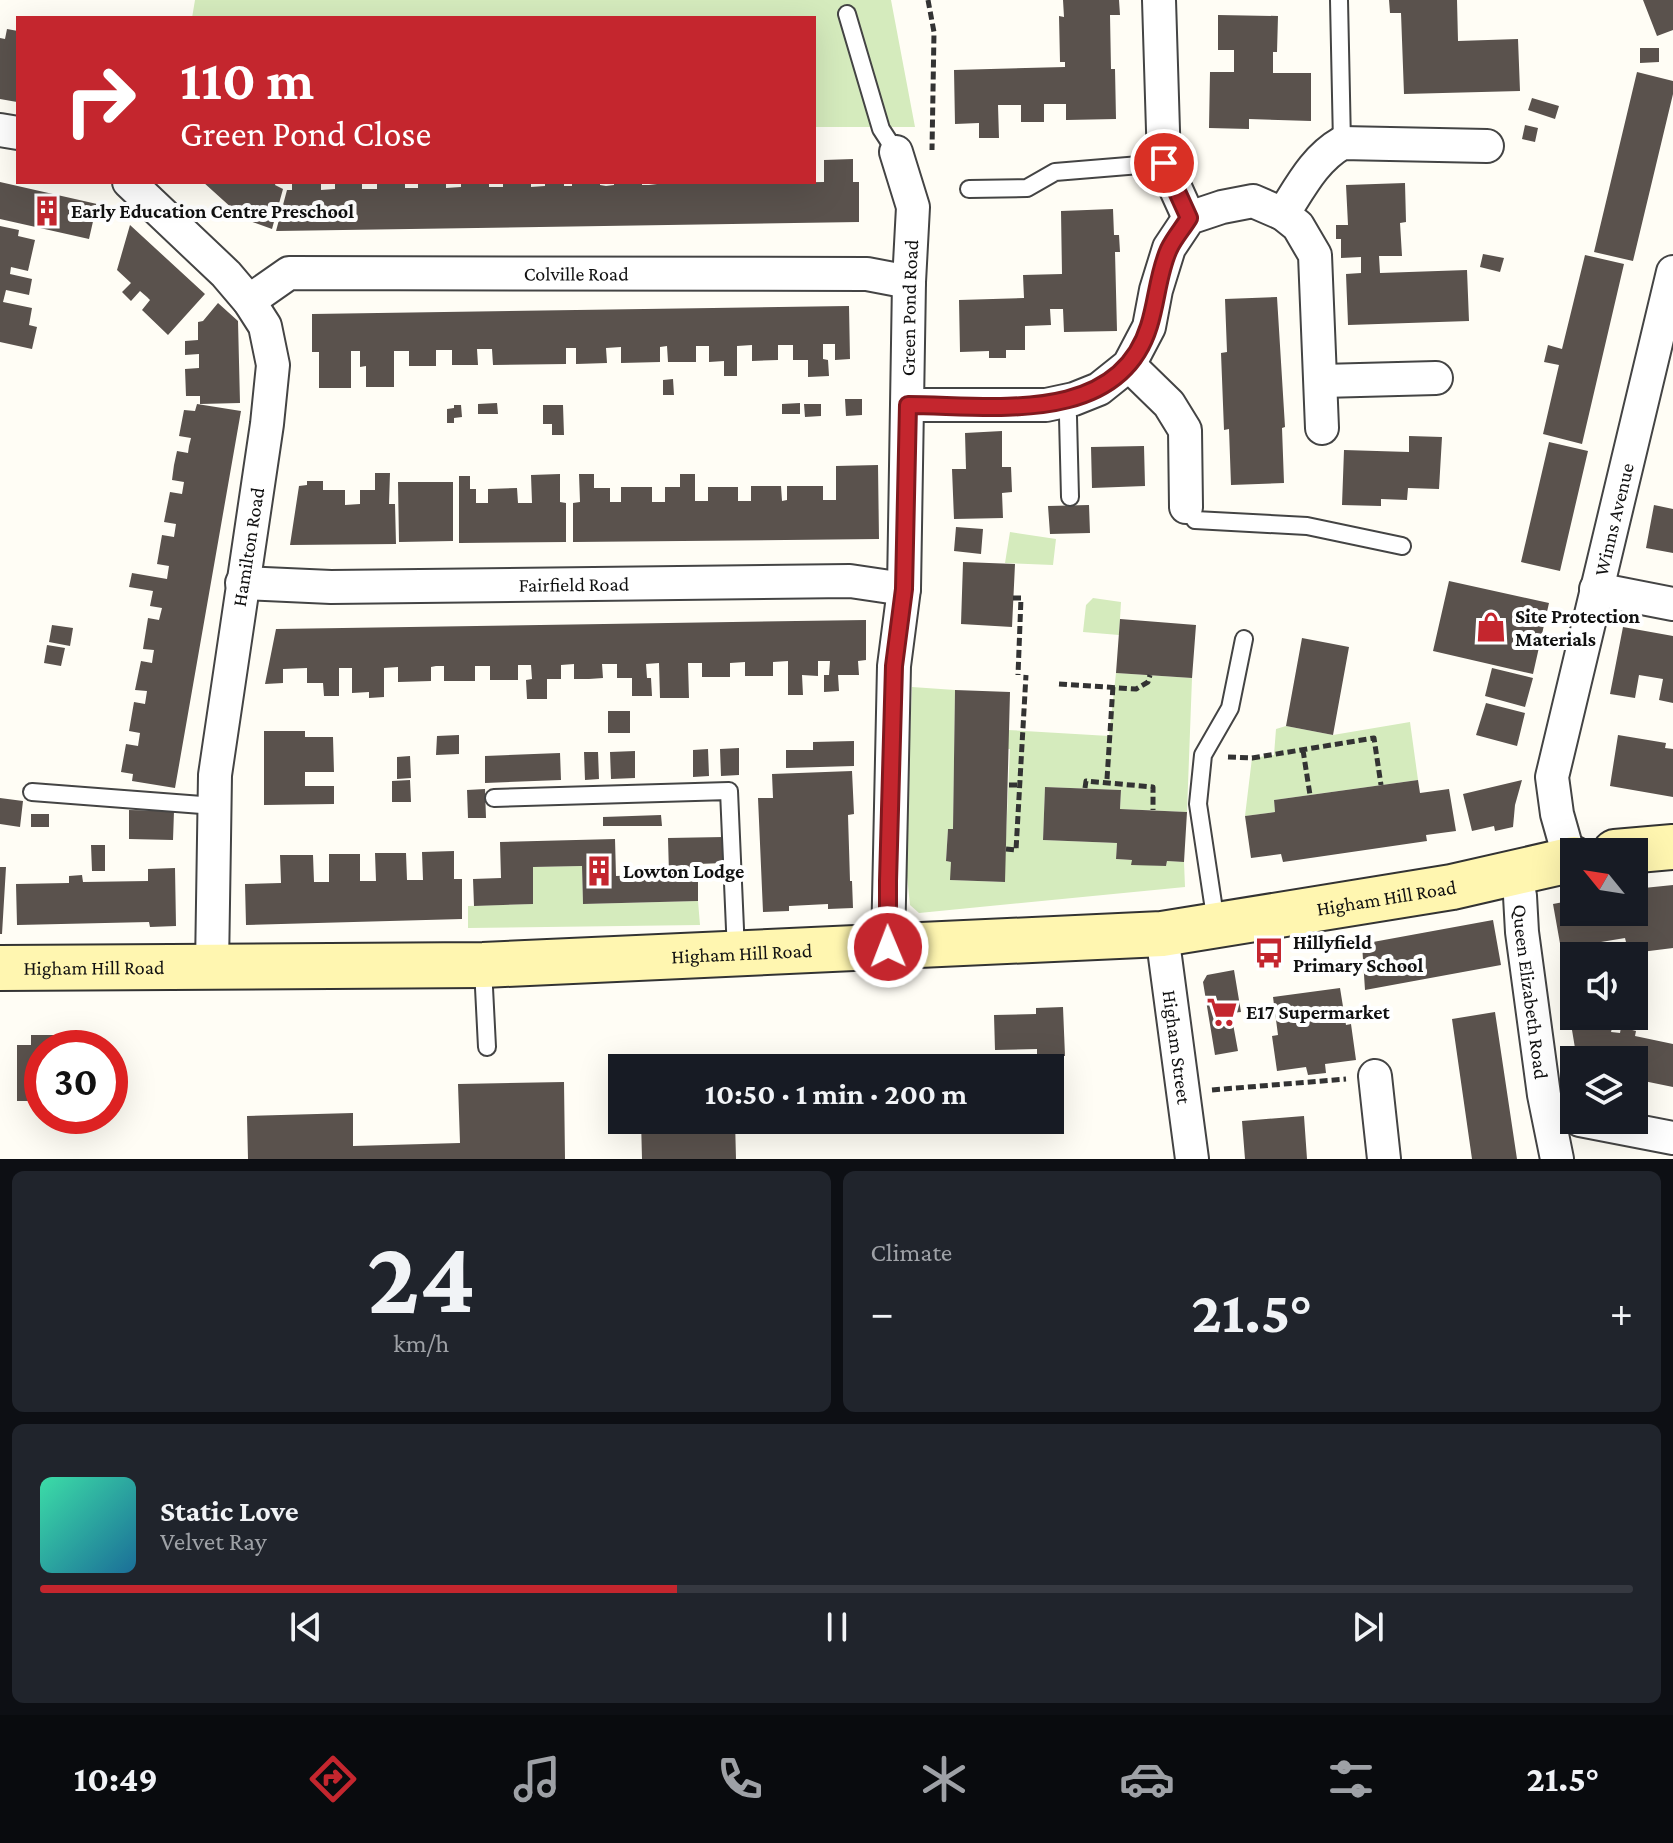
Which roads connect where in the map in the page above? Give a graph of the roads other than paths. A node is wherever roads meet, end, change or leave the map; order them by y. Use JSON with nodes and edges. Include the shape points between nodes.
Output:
{"nodes":[{"id":1,"x":1159,"y":0,"type":"edge"},
{"id":2,"x":1339,"y":0,"type":"edge"},
{"id":3,"x":847,"y":14,"type":"dead end"},
{"id":4,"x":1342,"y":143,"type":"junction"},
{"id":5,"x":1487,"y":146,"type":"dead end"},
{"id":6,"x":896,"y":152,"type":"joint"},
{"id":7,"x":1164,"y":163,"type":"junction"},
{"id":8,"x":131,"y":184,"type":"edge"},
{"id":9,"x":969,"y":189,"type":"dead end"},
{"id":10,"x":1283,"y":214,"type":"junction"},
{"id":11,"x":1189,"y":218,"type":"junction"},
{"id":12,"x":1673,"y":272,"type":"edge"},
{"id":13,"x":909,"y":282,"type":"junction"},
{"id":14,"x":249,"y":301,"type":"junction"},
{"id":15,"x":1129,"y":365,"type":"junction"},
{"id":16,"x":1436,"y":378,"type":"dead end"},
{"id":17,"x":1322,"y":381,"type":"junction"},
{"id":18,"x":1065,"y":401,"type":"junction"},
{"id":19,"x":908,"y":405,"type":"junction"},
{"id":20,"x":1322,"y":428,"type":"dead end"},
{"id":21,"x":1070,"y":497,"type":"dead end"},
{"id":22,"x":1186,"y":507,"type":"joint"},
{"id":23,"x":1402,"y":546,"type":"dead end"},
{"id":24,"x":242,"y":583,"type":"junction"},
{"id":25,"x":904,"y":589,"type":"junction"},
{"id":26,"x":1596,"y":589,"type":"junction"},
{"id":27,"x":1673,"y":604,"type":"edge"},
{"id":28,"x":1244,"y":639,"type":"dead end"},
{"id":29,"x":32,"y":792,"type":"dead end"},
{"id":30,"x":494,"y":798,"type":"dead end"},
{"id":31,"x":215,"y":806,"type":"junction"},
{"id":32,"x":1565,"y":838,"type":"edge"},
{"id":33,"x":1673,"y":847,"type":"edge"},
{"id":34,"x":1648,"y":849,"type":"edge"},
{"id":35,"x":1560,"y":863,"type":"edge"},
{"id":36,"x":1515,"y":873,"type":"junction"},
{"id":37,"x":1216,"y":924,"type":"junction"},
{"id":38,"x":1162,"y":934,"type":"junction"},
{"id":39,"x":888,"y":947,"type":"junction"},
{"id":40,"x":736,"y":954,"type":"junction"},
{"id":41,"x":483,"y":965,"type":"junction"},
{"id":42,"x":212,"y":967,"type":"junction"},
{"id":43,"x":0,"y":968,"type":"edge"},
{"id":44,"x":487,"y":1047,"type":"dead end"},
{"id":45,"x":1375,"y":1076,"type":"road end"},
{"id":46,"x":1560,"y":1112,"type":"edge"},
{"id":47,"x":1564,"y":1134,"type":"edge"},
{"id":48,"x":1648,"y":1134,"type":"edge"},
{"id":49,"x":1673,"y":1138,"type":"edge"},
{"id":50,"x":1192,"y":1159,"type":"edge"},
{"id":51,"x":1384,"y":1159,"type":"edge"},
{"id":52,"x":1557,"y":1159,"type":"edge"}],
"edges":[{"from":1,"to":7,"type":"street"},
{"from":2,"to":4,"type":"lane"},
{"from":3,"to":6,"type":"lane","via":[[881,129]]},
{"from":4,"to":5,"type":"street"},
{"from":4,"to":10,"type":"street","via":[[1317,162]]},
{"from":6,"to":13,"type":"street","name":"Green Pond Road","via":[[913,207]]},
{"from":7,"to":9,"type":"lane","via":[[1055,172],[1027,188]]},
{"from":7,"to":11,"type":"street"},
{"from":8,"to":14,"type":"street","name":"Hamilton Road"},
{"from":10,"to":11,"type":"street","via":[[1253,201]]},
{"from":10,"to":17,"type":"street","via":[[1298,226],[1315,255]]},
{"from":11,"to":15,"type":"street","via":[[1169,248],[1149,327]]},
{"from":12,"to":26,"type":"street","name":"Winns Avenue"},
{"from":13,"to":14,"type":"street","name":"Colville Road","via":[[867,274],[289,273]]},
{"from":13,"to":19,"type":"street","name":"Green Pond Road"},
{"from":14,"to":24,"type":"street","name":"Hamilton Road","via":[[265,326],[273,365]]},
{"from":15,"to":18,"type":"street","via":[[1099,389]]},
{"from":15,"to":22,"type":"street","via":[[1169,404],[1185,430]]},
{"from":16,"to":17,"type":"street"},
{"from":17,"to":20,"type":"street"},
{"from":18,"to":19,"type":"street"},
{"from":18,"to":21,"type":"lane"},
{"from":19,"to":25,"type":"street","name":"Green Pond Road"},
{"from":22,"to":23,"type":"lane","via":[[1195,520],[1307,526]]},
{"from":24,"to":25,"type":"street","name":"Fairfield Road","via":[[331,587],[850,581]]},
{"from":24,"to":31,"type":"street","name":"Hamilton Road"},
{"from":25,"to":39,"type":"street","name":"Green Pond Road","via":[[894,666]]},
{"from":26,"to":27,"type":"street"},
{"from":26,"to":32,"type":"street","name":"Winns Avenue","via":[[1552,777]]},
{"from":28,"to":37,"type":"lane","via":[[1230,708],[1203,755],[1198,804]]},
{"from":29,"to":31,"type":"lane"},
{"from":30,"to":40,"type":"lane","via":[[729,791]]},
{"from":31,"to":42,"type":"street","name":"Hamilton Road"},
{"from":33,"to":34,"type":"street"},
{"from":35,"to":36,"type":"street","name":"Higham Hill Road"},
{"from":36,"to":37,"type":"street","name":"Higham Hill Road"},
{"from":36,"to":46,"type":"street","name":"Queen Elizabeth Road","via":[[1544,1095]]},
{"from":37,"to":38,"type":"street","name":"Higham Hill Road"},
{"from":38,"to":39,"type":"street","name":"Higham Hill Road"},
{"from":38,"to":50,"type":"street","name":"Higham Street"},
{"from":39,"to":40,"type":"street","name":"Higham Hill Road"},
{"from":40,"to":41,"type":"street","name":"Higham Hill Road"},
{"from":41,"to":42,"type":"street","name":"Higham Hill Road"},
{"from":41,"to":44,"type":"lane"},
{"from":42,"to":43,"type":"street","name":"Higham Hill Road"},
{"from":45,"to":51,"type":"street"},
{"from":47,"to":52,"type":"street","name":"Queen Elizabeth Road"},
{"from":48,"to":49,"type":"street"}]}
